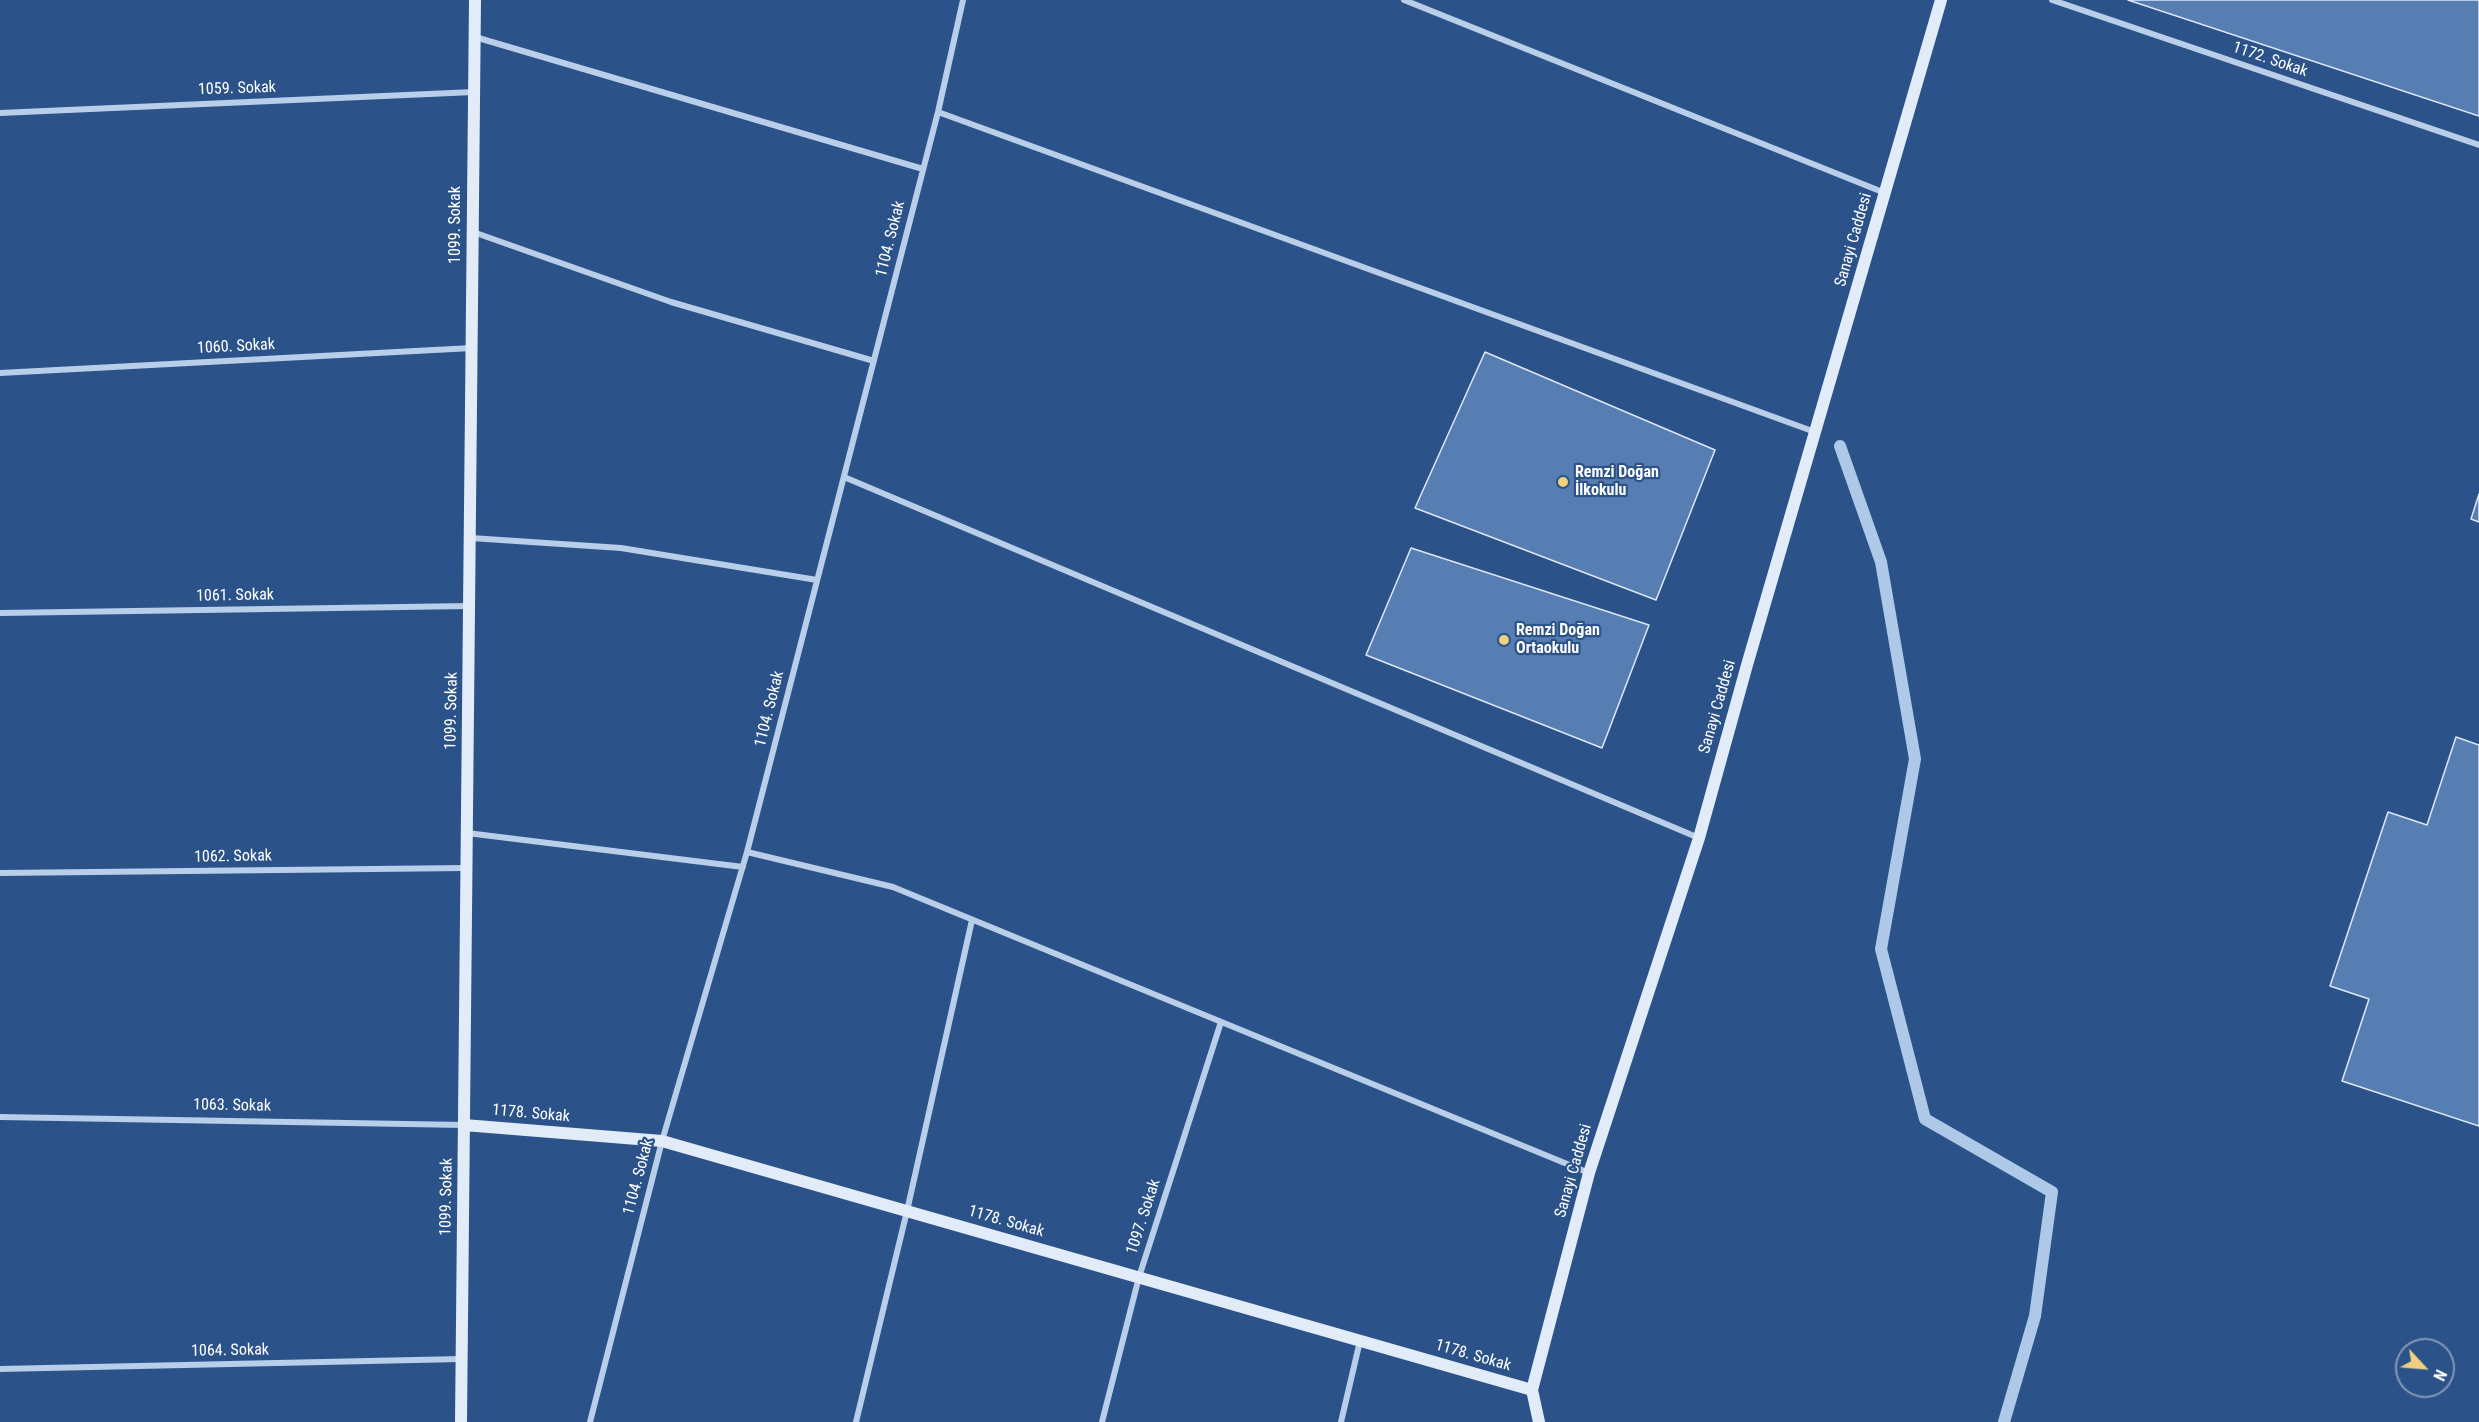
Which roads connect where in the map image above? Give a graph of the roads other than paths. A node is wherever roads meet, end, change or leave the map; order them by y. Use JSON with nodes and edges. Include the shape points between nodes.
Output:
{"nodes":[{"id":1,"x":475,"y":0,"type":"edge"},
{"id":2,"x":963,"y":0,"type":"edge"},
{"id":3,"x":1404,"y":0,"type":"edge"},
{"id":4,"x":1941,"y":0,"type":"edge"},
{"id":5,"x":2052,"y":0,"type":"edge"},
{"id":6,"x":475,"y":37,"type":"junction"},
{"id":7,"x":474,"y":92,"type":"junction"},
{"id":8,"x":938,"y":112,"type":"junction"},
{"id":9,"x":0,"y":113,"type":"edge"},
{"id":10,"x":2479,"y":145,"type":"edge"},
{"id":11,"x":923,"y":169,"type":"junction"},
{"id":12,"x":1885,"y":193,"type":"junction"},
{"id":13,"x":473,"y":232,"type":"junction"},
{"id":14,"x":472,"y":348,"type":"junction"},
{"id":15,"x":874,"y":361,"type":"junction"},
{"id":16,"x":0,"y":373,"type":"edge"},
{"id":17,"x":1815,"y":432,"type":"junction"},
{"id":18,"x":844,"y":477,"type":"junction"},
{"id":19,"x":471,"y":538,"type":"junction"},
{"id":20,"x":818,"y":580,"type":"junction"},
{"id":21,"x":470,"y":606,"type":"junction"},
{"id":22,"x":0,"y":613,"type":"edge"},
{"id":23,"x":467,"y":833,"type":"junction"},
{"id":24,"x":1699,"y":838,"type":"junction"},
{"id":25,"x":747,"y":852,"type":"junction"},
{"id":26,"x":742,"y":867,"type":"junction"},
{"id":27,"x":467,"y":868,"type":"junction"},
{"id":28,"x":0,"y":873,"type":"edge"},
{"id":29,"x":972,"y":920,"type":"junction"},
{"id":30,"x":1221,"y":1022,"type":"junction"},
{"id":31,"x":0,"y":1117,"type":"edge"},
{"id":32,"x":464,"y":1125,"type":"junction"},
{"id":33,"x":662,"y":1141,"type":"junction"},
{"id":34,"x":1589,"y":1173,"type":"junction"},
{"id":35,"x":907,"y":1211,"type":"junction"},
{"id":36,"x":1139,"y":1277,"type":"junction"},
{"id":37,"x":1360,"y":1341,"type":"junction"},
{"id":38,"x":461,"y":1359,"type":"junction"},
{"id":39,"x":0,"y":1369,"type":"edge"},
{"id":40,"x":1532,"y":1390,"type":"junction"},
{"id":41,"x":461,"y":1422,"type":"edge"},
{"id":42,"x":590,"y":1422,"type":"edge"},
{"id":43,"x":856,"y":1422,"type":"edge"},
{"id":44,"x":1102,"y":1422,"type":"edge"},
{"id":45,"x":1341,"y":1422,"type":"edge"},
{"id":46,"x":1539,"y":1422,"type":"edge"}],
"edges":[{"from":1,"to":6,"type":"street","name":"1099. Sokak"},
{"from":2,"to":8,"type":"street","name":"1104. Sokak"},
{"from":3,"to":12,"type":"street"},
{"from":4,"to":12,"type":"street","name":"Sanayi Caddesi"},
{"from":5,"to":10,"type":"street","name":"1172. Sokak"},
{"from":6,"to":7,"type":"street","name":"1099. Sokak"},
{"from":6,"to":11,"type":"street"},
{"from":7,"to":9,"type":"street","name":"1059. Sokak"},
{"from":7,"to":13,"type":"street","name":"1099. Sokak"},
{"from":8,"to":11,"type":"street","name":"1104. Sokak"},
{"from":8,"to":17,"type":"street"},
{"from":11,"to":15,"type":"street","name":"1104. Sokak"},
{"from":12,"to":17,"type":"street","name":"Sanayi Caddesi"},
{"from":13,"to":14,"type":"street","name":"1099. Sokak"},
{"from":13,"to":15,"type":"street","via":[[671,302]]},
{"from":14,"to":16,"type":"street","name":"1060. Sokak"},
{"from":14,"to":19,"type":"street","name":"1099. Sokak"},
{"from":15,"to":18,"type":"street","name":"1104. Sokak"},
{"from":17,"to":24,"type":"street","name":"Sanayi Caddesi"},
{"from":18,"to":20,"type":"street","name":"1104. Sokak"},
{"from":18,"to":24,"type":"street"},
{"from":19,"to":20,"type":"street","via":[[621,548]]},
{"from":19,"to":21,"type":"street","name":"1099. Sokak"},
{"from":20,"to":25,"type":"street","name":"1104. Sokak"},
{"from":21,"to":22,"type":"street","name":"1061. Sokak"},
{"from":21,"to":23,"type":"street","name":"1099. Sokak"},
{"from":23,"to":26,"type":"street"},
{"from":23,"to":27,"type":"street","name":"1099. Sokak"},
{"from":24,"to":34,"type":"street","name":"Sanayi Caddesi"},
{"from":25,"to":26,"type":"street","name":"1104. Sokak"},
{"from":25,"to":29,"type":"street","via":[[893,887]]},
{"from":26,"to":33,"type":"street","name":"1104. Sokak"},
{"from":27,"to":28,"type":"street","name":"1062. Sokak"},
{"from":27,"to":32,"type":"street","name":"1099. Sokak"},
{"from":29,"to":30,"type":"street"},
{"from":29,"to":35,"type":"street"},
{"from":30,"to":34,"type":"street"},
{"from":30,"to":36,"type":"street","name":"1097. Sokak"},
{"from":31,"to":32,"type":"street","name":"1063. Sokak"},
{"from":32,"to":33,"type":"street","name":"1178. Sokak"},
{"from":32,"to":38,"type":"street","name":"1099. Sokak"},
{"from":33,"to":35,"type":"street","name":"1178. Sokak"},
{"from":33,"to":42,"type":"street","name":"1104. Sokak"},
{"from":34,"to":40,"type":"street","name":"Sanayi Caddesi"},
{"from":35,"to":36,"type":"street","name":"1178. Sokak"},
{"from":35,"to":43,"type":"street"},
{"from":36,"to":37,"type":"street","name":"1178. Sokak"},
{"from":36,"to":44,"type":"street","name":"1097. Sokak"},
{"from":37,"to":40,"type":"street","name":"1178. Sokak"},
{"from":37,"to":45,"type":"street"},
{"from":38,"to":39,"type":"street","name":"1064. Sokak"},
{"from":38,"to":41,"type":"street","name":"1099. Sokak"},
{"from":40,"to":46,"type":"street","name":"Sanayi Caddesi"}]}
